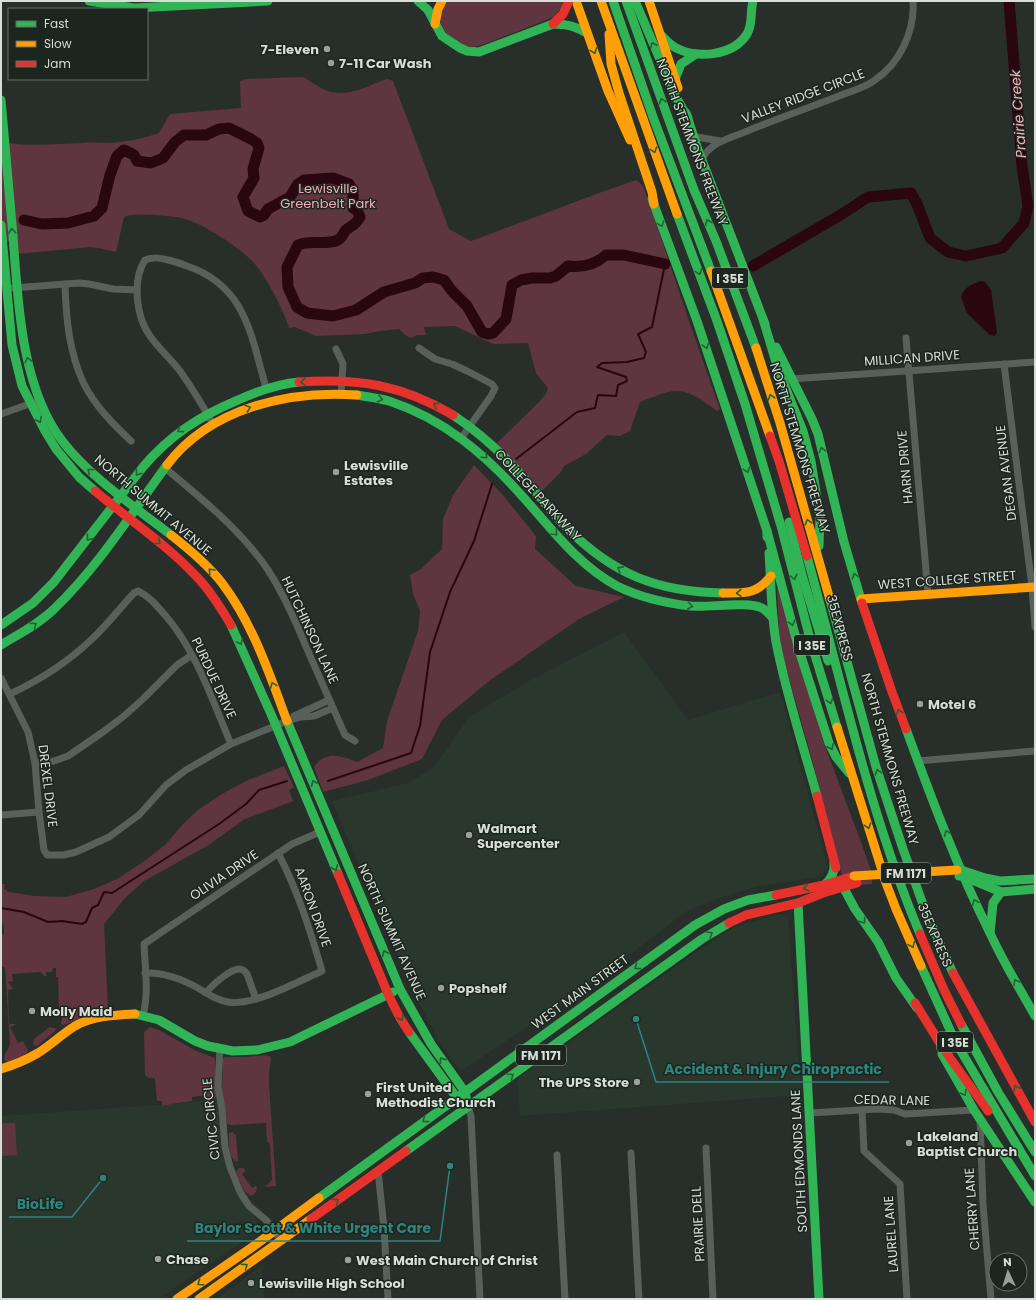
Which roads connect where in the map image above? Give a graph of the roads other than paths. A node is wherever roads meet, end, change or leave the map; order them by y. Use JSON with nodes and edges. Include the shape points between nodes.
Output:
{"nodes":[{"id":1,"x":89,"y":1,"type":"edge"},
{"id":2,"x":268,"y":1,"type":"edge"},
{"id":3,"x":418,"y":1,"type":"edge"},
{"id":4,"x":442,"y":1,"type":"edge"},
{"id":5,"x":569,"y":1,"type":"edge"},
{"id":6,"x":576,"y":1,"type":"edge"},
{"id":7,"x":601,"y":1,"type":"edge"},
{"id":8,"x":613,"y":1,"type":"edge"},
{"id":9,"x":626,"y":1,"type":"edge"},
{"id":10,"x":635,"y":1,"type":"edge"},
{"id":11,"x":649,"y":1,"type":"edge"},
{"id":12,"x":913,"y":1,"type":"edge"},
{"id":13,"x":110,"y":3,"type":"edge"},
{"id":14,"x":750,"y":3,"type":"edge"},
{"id":15,"x":608,"y":20,"type":"junction"},
{"id":16,"x":436,"y":24,"type":"junction"},
{"id":17,"x":553,"y":24,"type":"junction"},
{"id":18,"x":587,"y":33,"type":"junction"},
{"id":19,"x":660,"y":34,"type":"junction"},
{"id":20,"x":696,"y":54,"type":"junction"},
{"id":21,"x":675,"y":79,"type":"junction"},
{"id":22,"x":1,"y":100,"type":"edge"},
{"id":23,"x":688,"y":118,"type":"junction"},
{"id":24,"x":694,"y":135,"type":"junction"},
{"id":25,"x":720,"y":141,"type":"junction"},
{"id":26,"x":702,"y":159,"type":"junction"},
{"id":27,"x":654,"y":204,"type":"junction"},
{"id":28,"x":1,"y":225,"type":"edge"},
{"id":29,"x":716,"y":241,"type":"junction"},
{"id":30,"x":65,"y":284,"type":"junction"},
{"id":31,"x":7,"y":288,"type":"junction"},
{"id":32,"x":17,"y":288,"type":"junction"},
{"id":33,"x":137,"y":290,"type":"junction"},
{"id":34,"x":763,"y":319,"type":"junction"},
{"id":35,"x":906,"y":338,"type":"dead end"},
{"id":36,"x":419,"y":348,"type":"dead end"},
{"id":37,"x":336,"y":349,"type":"dead end"},
{"id":38,"x":1035,"y":362,"type":"edge"},
{"id":39,"x":1004,"y":364,"type":"junction"},
{"id":40,"x":909,"y":370,"type":"junction"},
{"id":41,"x":791,"y":379,"type":"junction"},
{"id":42,"x":342,"y":381,"type":"junction"},
{"id":43,"x":266,"y":388,"type":"junction"},
{"id":44,"x":341,"y":394,"type":"junction"},
{"id":45,"x":35,"y":402,"type":"junction"},
{"id":46,"x":745,"y":404,"type":"junction"},
{"id":47,"x":207,"y":413,"type":"junction"},
{"id":48,"x":762,"y":413,"type":"junction"},
{"id":49,"x":1,"y":414,"type":"edge"},
{"id":50,"x":213,"y":424,"type":"junction"},
{"id":51,"x":469,"y":426,"type":"junction"},
{"id":52,"x":462,"y":437,"type":"junction"},
{"id":53,"x":131,"y":441,"type":"dead end"},
{"id":54,"x":165,"y":468,"type":"junction"},
{"id":55,"x":539,"y":495,"type":"junction"},
{"id":56,"x":120,"y":496,"type":"junction"},
{"id":57,"x":530,"y":504,"type":"junction"},
{"id":58,"x":113,"y":506,"type":"junction"},
{"id":59,"x":135,"y":508,"type":"junction"},
{"id":60,"x":128,"y":518,"type":"junction"},
{"id":61,"x":767,"y":532,"type":"junction"},
{"id":62,"x":819,"y":559,"type":"junction"},
{"id":63,"x":771,"y":576,"type":"junction"},
{"id":64,"x":655,"y":585,"type":"junction"},
{"id":65,"x":1034,"y":587,"type":"edge"},
{"id":66,"x":928,"y":594,"type":"junction"},
{"id":67,"x":652,"y":598,"type":"junction"},
{"id":68,"x":861,"y":599,"type":"junction"},
{"id":69,"x":773,"y":618,"type":"junction"},
{"id":70,"x":1,"y":625,"type":"edge"},
{"id":71,"x":1035,"y":627,"type":"edge"},
{"id":72,"x":1,"y":645,"type":"edge"},
{"id":73,"x":192,"y":654,"type":"junction"},
{"id":74,"x":1,"y":678,"type":"edge"},
{"id":75,"x":10,"y":694,"type":"junction"},
{"id":76,"x":329,"y":700,"type":"junction"},
{"id":77,"x":333,"y":708,"type":"junction"},
{"id":78,"x":849,"y":713,"type":"junction"},
{"id":79,"x":287,"y":721,"type":"junction"},
{"id":80,"x":276,"y":726,"type":"junction"},
{"id":81,"x":355,"y":741,"type":"dead end"},
{"id":82,"x":231,"y":744,"type":"junction"},
{"id":83,"x":1035,"y":751,"type":"edge"},
{"id":84,"x":918,"y":761,"type":"junction"},
{"id":85,"x":35,"y":763,"type":"junction"},
{"id":86,"x":853,"y":778,"type":"junction"},
{"id":87,"x":39,"y":812,"type":"junction"},
{"id":88,"x":1,"y":815,"type":"edge"},
{"id":89,"x":329,"y":819,"type":"junction"},
{"id":90,"x":320,"y":832,"type":"junction"},
{"id":91,"x":278,"y":853,"type":"junction"},
{"id":92,"x":834,"y":862,"type":"junction"},
{"id":93,"x":960,"y":873,"type":"junction"},
{"id":94,"x":1035,"y":879,"type":"edge"},
{"id":95,"x":841,"y":884,"type":"junction"},
{"id":96,"x":824,"y":885,"type":"junction"},
{"id":97,"x":1032,"y":889,"type":"edge"},
{"id":98,"x":1001,"y":892,"type":"junction"},
{"id":99,"x":798,"y":903,"type":"junction"},
{"id":100,"x":990,"y":934,"type":"junction"},
{"id":101,"x":669,"y":943,"type":"junction"},
{"id":102,"x":678,"y":956,"type":"junction"},
{"id":103,"x":145,"y":973,"type":"junction"},
{"id":104,"x":400,"y":989,"type":"junction"},
{"id":105,"x":206,"y":993,"type":"junction"},
{"id":106,"x":388,"y":994,"type":"junction"},
{"id":107,"x":256,"y":1000,"type":"junction"},
{"id":108,"x":915,"y":1003,"type":"junction"},
{"id":109,"x":143,"y":1016,"type":"junction"},
{"id":110,"x":1035,"y":1016,"type":"edge"},
{"id":111,"x":220,"y":1050,"type":"junction"},
{"id":112,"x":1,"y":1069,"type":"edge"},
{"id":113,"x":465,"y":1092,"type":"junction"},
{"id":114,"x":457,"y":1098,"type":"junction"},
{"id":115,"x":468,"y":1107,"type":"junction"},
{"id":116,"x":862,"y":1110,"type":"junction"},
{"id":117,"x":810,"y":1113,"type":"junction"},
{"id":118,"x":977,"y":1114,"type":"junction"},
{"id":119,"x":1035,"y":1122,"type":"edge"},
{"id":120,"x":706,"y":1148,"type":"dead end"},
{"id":121,"x":1035,"y":1152,"type":"edge"},
{"id":122,"x":631,"y":1153,"type":"dead end"},
{"id":123,"x":557,"y":1155,"type":"dead end"},
{"id":124,"x":1029,"y":1167,"type":"junction"},
{"id":125,"x":378,"y":1171,"type":"junction"},
{"id":126,"x":1035,"y":1176,"type":"edge"},
{"id":127,"x":1035,"y":1202,"type":"edge"},
{"id":128,"x":274,"y":1230,"type":"junction"},
{"id":129,"x":281,"y":1240,"type":"junction"},
{"id":130,"x":177,"y":1299,"type":"edge"},
{"id":131,"x":199,"y":1299,"type":"edge"},
{"id":132,"x":388,"y":1299,"type":"edge"},
{"id":133,"x":480,"y":1299,"type":"edge"},
{"id":134,"x":565,"y":1299,"type":"edge"},
{"id":135,"x":639,"y":1299,"type":"edge"},
{"id":136,"x":713,"y":1299,"type":"edge"},
{"id":137,"x":820,"y":1299,"type":"edge"},
{"id":138,"x":907,"y":1299,"type":"edge"},
{"id":139,"x":991,"y":1299,"type":"edge"}],
"edges":[{"from":1,"to":13,"type":"main road"},
{"from":2,"to":13,"type":"main road","via":[[134,8]]},
{"from":3,"to":16,"type":"main road","via":[[428,10]]},
{"from":4,"to":16,"type":"main road"},
{"from":5,"to":17,"type":"main road","via":[[563,14]]},
{"from":6,"to":18,"type":"main road"},
{"from":7,"to":15,"type":"main road","number":"I 35E"},
{"from":8,"to":48,"type":"main road"},
{"from":29,"to":9,"type":"main road","name":"NORTH STEMMONS FREEWAY","number":"I 35E","one_way":true,"via":[[694,190]]},
{"from":23,"to":10,"type":"main road","one_way":true,"via":[[676,97]]},
{"from":11,"to":19,"type":"main road","name":"NORTH STEMMONS FREEWAY"},
{"from":12,"to":25,"type":"street","name":"VALLEY RIDGE CIRCLE","via":[[913,20],[903,48],[893,64],[874,81]]},
{"from":14,"to":20,"type":"main road","via":[[752,22],[748,34],[738,46],[714,53]]},
{"from":15,"to":27,"type":"main road","via":[[611,64]]},
{"from":15,"to":46,"type":"main road","number":"I 35E","one_way":true,"via":[[718,321]]},
{"from":16,"to":17,"type":"main road","via":[[442,36],[453,45],[466,51],[479,52]]},
{"from":17,"to":18,"type":"main road","via":[[566,24]]},
{"from":18,"to":27,"type":"main road","one_way":true},
{"from":19,"to":20,"type":"main road","via":[[674,48]]},
{"from":19,"to":21,"type":"main road","name":"NORTH STEMMONS FREEWAY"},
{"from":20,"to":21,"type":"main road","via":[[681,64]]},
{"from":21,"to":23,"type":"main road","name":"NORTH STEMMONS FREEWAY"},
{"from":32,"to":22,"type":"main road","name":"NORTH SUMMIT AVENUE","one_way":true},
{"from":23,"to":24,"type":"main road","name":"NORTH STEMMONS FREEWAY"},
{"from":24,"to":25,"type":"street"},
{"from":24,"to":26,"type":"main road","name":"NORTH STEMMONS FREEWAY"},
{"from":25,"to":26,"type":"street","name":"VALLEY RIDGE CIRCLE","via":[[708,150]]},
{"from":26,"to":34,"type":"main road","name":"NORTH STEMMONS FREEWAY"},
{"from":27,"to":61,"type":"main road","one_way":true,"via":[[697,321]]},
{"from":28,"to":31,"type":"main road","name":"NORTH SUMMIT AVENUE"},
{"from":29,"to":48,"type":"main road","via":[[720,271],[754,373]]},
{"from":62,"to":29,"type":"main road","name":"NORTH STEMMONS FREEWAY","number":"I 35E","one_way":true,"via":[[757,351]]},
{"from":30,"to":32,"type":"street"},
{"from":30,"to":33,"type":"street"},
{"from":30,"to":53,"type":"street","via":[[66,320],[76,365],[94,401]]},
{"from":31,"to":32,"type":"street"},
{"from":31,"to":45,"type":"main road","name":"NORTH SUMMIT AVENUE","via":[[15,359],[22,386]]},
{"from":45,"to":32,"type":"main road","name":"NORTH SUMMIT AVENUE","one_way":true},
{"from":33,"to":43,"type":"street","via":[[145,260],[156,257],[198,269],[217,282],[232,295],[246,318]]},
{"from":33,"to":47,"type":"street","via":[[140,313],[149,334],[178,368]]},
{"from":34,"to":41,"type":"main road","name":"NORTH STEMMONS FREEWAY"},
{"from":34,"to":62,"type":"main road","via":[[778,369],[803,431],[811,461],[820,517]]},
{"from":35,"to":40,"type":"street","name":"HARN DRIVE"},
{"from":36,"to":51,"type":"street","via":[[435,359],[467,371],[495,388],[492,396]]},
{"from":37,"to":42,"type":"street","via":[[343,364]]},
{"from":38,"to":39,"type":"street","name":"MILLICAN DRIVE"},
{"from":39,"to":40,"type":"street","name":"MILLICAN DRIVE"},
{"from":39,"to":65,"type":"street","name":"DEGAN AVENUE"},
{"from":40,"to":41,"type":"street","name":"MILLICAN DRIVE"},
{"from":40,"to":66,"type":"street","name":"HARN DRIVE"},
{"from":68,"to":41,"type":"main road","name":"NORTH STEMMONS FREEWAY","one_way":true,"via":[[818,434]]},
{"from":42,"to":43,"type":"main road","name":"COLLEGE PARKWAY","one_way":true,"via":[[299,382]]},
{"from":42,"to":44,"type":"street"},
{"from":51,"to":42,"type":"main road","name":"COLLEGE PARKWAY","one_way":true,"via":[[444,409],[402,391],[368,383]]},
{"from":43,"to":47,"type":"main road","name":"COLLEGE PARKWAY"},
{"from":50,"to":44,"type":"main road","name":"COLLEGE PARKWAY","one_way":true,"via":[[243,410],[270,402],[305,394]]},
{"from":44,"to":52,"type":"main road","name":"COLLEGE PARKWAY","one_way":true,"via":[[365,396],[409,407]]},
{"from":45,"to":49,"type":"street"},
{"from":56,"to":45,"type":"main road","name":"NORTH SUMMIT AVENUE","one_way":true,"via":[[89,471]]},
{"from":45,"to":58,"type":"main road","name":"NORTH SUMMIT AVENUE","one_way":true,"via":[[52,443],[80,477]]},
{"from":46,"to":78,"type":"main road","via":[[758,423],[788,515],[802,575],[833,678]]},
{"from":46,"to":86,"type":"main road","number":"I 35E","one_way":true,"via":[[810,639]]},
{"from":47,"to":50,"type":"street"},
{"from":47,"to":56,"type":"main road","name":"COLLEGE PARKWAY","one_way":true,"via":[[183,428],[160,448]]},
{"from":48,"to":78,"type":"main road","name":"35EXPRESS","via":[[794,511]]},
{"from":50,"to":54,"type":"main road","name":"COLLEGE PARKWAY","via":[[186,443]]},
{"from":51,"to":52,"type":"street"},
{"from":51,"to":55,"type":"main road","name":"COLLEGE PARKWAY","via":[[506,458]]},
{"from":52,"to":57,"type":"main road","name":"COLLEGE PARKWAY","one_way":true,"via":[[484,455]]},
{"from":54,"to":59,"type":"main road","name":"COLLEGE PARKWAY"},
{"from":54,"to":76,"type":"street","name":"HUTCHINSON LANE","via":[[227,522],[267,569],[297,624]]},
{"from":55,"to":57,"type":"main road"},
{"from":64,"to":55,"type":"main road","name":"COLLEGE PARKWAY","one_way":true,"via":[[604,560],[571,532]]},
{"from":56,"to":58,"type":"main road","name":"COLLEGE PARKWAY"},
{"from":56,"to":59,"type":"main road","name":"NORTH SUMMIT AVENUE"},
{"from":57,"to":67,"type":"main road","name":"COLLEGE PARKWAY","one_way":true,"via":[[583,562],[617,585]]},
{"from":58,"to":60,"type":"main road","name":"NORTH SUMMIT AVENUE"},
{"from":58,"to":70,"type":"main road","name":"COLLEGE PARKWAY","one_way":true,"via":[[48,590]]},
{"from":59,"to":60,"type":"main road","name":"COLLEGE PARKWAY"},
{"from":79,"to":59,"type":"main road","name":"NORTH SUMMIT AVENUE","one_way":true,"via":[[250,629],[221,582],[185,546]]},
{"from":72,"to":60,"type":"main road","name":"COLLEGE PARKWAY","one_way":true,"via":[[53,610],[76,586]]},
{"from":60,"to":80,"type":"main road","name":"NORTH SUMMIT AVENUE","one_way":true,"via":[[196,576],[213,597],[234,630]]},
{"from":61,"to":63,"type":"main road"},
{"from":61,"to":86,"type":"main road","one_way":true,"via":[[800,652],[829,743],[836,757]]},
{"from":119,"to":62,"type":"main road","name":"NORTH STEMMONS FREEWAY","number":"I 35E","one_way":true,"via":[[955,978],[925,910],[876,767]]},
{"from":63,"to":64,"type":"main road","name":"COLLEGE PARKWAY","one_way":true,"via":[[765,585],[747,593],[693,593]]},
{"from":63,"to":69,"type":"main road"},
{"from":64,"to":67,"type":"main road"},
{"from":65,"to":66,"type":"main road","name":"WEST COLLEGE STREET"},
{"from":65,"to":71,"type":"street","name":"DEGAN AVENUE"},
{"from":66,"to":68,"type":"main road","name":"WEST COLLEGE STREET"},
{"from":67,"to":69,"type":"main road","name":"COLLEGE PARKWAY","one_way":true,"via":[[694,607],[753,606],[763,608]]},
{"from":84,"to":68,"type":"main road","name":"NORTH STEMMONS FREEWAY","one_way":true},
{"from":69,"to":92,"type":"main road","via":[[788,697]]},
{"from":73,"to":75,"type":"street","name":"PURDUE DRIVE","via":[[177,629],[155,603],[138,591],[92,639],[56,669]]},
{"from":73,"to":82,"type":"street","name":"PURDUE DRIVE"},
{"from":73,"to":85,"type":"street","via":[[124,716],[93,740],[68,756]]},
{"from":74,"to":75,"type":"street","name":"DREXEL DRIVE"},
{"from":75,"to":85,"type":"street","name":"DREXEL DRIVE","via":[[26,728]]},
{"from":76,"to":77,"type":"street","name":"HUTCHINSON LANE"},
{"from":76,"to":79,"type":"street"},
{"from":77,"to":79,"type":"street","via":[[314,716]]},
{"from":77,"to":81,"type":"street","name":"HUTCHINSON LANE","via":[[345,735]]},
{"from":78,"to":121,"type":"main road","name":"35EXPRESS","via":[[864,775],[881,828],[927,952],[963,1028]]},
{"from":79,"to":80,"type":"street"},
{"from":89,"to":79,"type":"main road","name":"NORTH SUMMIT AVENUE","one_way":true},
{"from":80,"to":82,"type":"street"},
{"from":80,"to":90,"type":"main road","name":"NORTH SUMMIT AVENUE"},
{"from":82,"to":87,"type":"street","name":"DREXEL DRIVE","via":[[186,770],[166,785],[139,815],[109,837],[76,852],[47,855],[44,850]]},
{"from":83,"to":84,"type":"street"},
{"from":93,"to":84,"type":"main road","name":"NORTH STEMMONS FREEWAY","one_way":true},
{"from":85,"to":87,"type":"street","name":"DREXEL DRIVE"},
{"from":86,"to":124,"type":"main road","number":"I 35E","one_way":true,"via":[[886,884],[955,1041]]},
{"from":87,"to":88,"type":"street"},
{"from":89,"to":90,"type":"main road"},
{"from":104,"to":89,"type":"main road","name":"NORTH SUMMIT AVENUE","one_way":true},
{"from":90,"to":91,"type":"street","name":"OLIVIA DRIVE","via":[[298,840]]},
{"from":90,"to":106,"type":"main road","name":"NORTH SUMMIT AVENUE","one_way":true},
{"from":91,"to":103,"type":"street","name":"OLIVIA DRIVE","via":[[144,944]]},
{"from":91,"to":107,"type":"street","name":"AARON DRIVE","via":[[302,905],[322,970]]},
{"from":92,"to":95,"type":"main road"},
{"from":92,"to":96,"type":"main road","via":[[832,878]]},
{"from":93,"to":94,"type":"main road","name":"WEST MAIN STREET","via":[[1003,881]]},
{"from":93,"to":95,"type":"main road","name":"WEST MAIN STREET","number":"FM 1171","via":[[856,880]]},
{"from":93,"to":98,"type":"main road","name":"WEST MAIN STREET"},
{"from":100,"to":93,"type":"main road","name":"NORTH STEMMONS FREEWAY","one_way":true},
{"from":95,"to":96,"type":"main road","name":"WEST MAIN STREET","number":"FM 1171"},
{"from":95,"to":99,"type":"main road","name":"WEST MAIN STREET","number":"FM 1171"},
{"from":95,"to":108,"type":"main road","one_way":true,"via":[[878,942],[896,978]]},
{"from":96,"to":101,"type":"main road","name":"WEST MAIN STREET","number":"FM 1171","one_way":true,"via":[[759,897],[729,907],[695,925]]},
{"from":97,"to":98,"type":"main road","name":"WEST MAIN STREET"},
{"from":98,"to":100,"type":"main road","via":[[993,903]]},
{"from":102,"to":99,"type":"main road","name":"WEST MAIN STREET","number":"FM 1171","one_way":true,"via":[[722,926],[746,915]]},
{"from":99,"to":117,"type":"main road","name":"SOUTH EDMONDS LANE"},
{"from":110,"to":100,"type":"main road","name":"NORTH STEMMONS FREEWAY","one_way":true},
{"from":101,"to":102,"type":"main road"},
{"from":101,"to":113,"type":"main road","name":"WEST MAIN STREET","number":"FM 1171","one_way":true},
{"from":115,"to":102,"type":"main road","name":"WEST MAIN STREET","number":"FM 1171","one_way":true},
{"from":103,"to":105,"type":"street","via":[[173,977]]},
{"from":103,"to":109,"type":"street","via":[[146,998]]},
{"from":104,"to":106,"type":"main road"},
{"from":113,"to":104,"type":"main road","name":"NORTH SUMMIT AVENUE","one_way":true,"via":[[431,1044]]},
{"from":105,"to":107,"type":"street","via":[[228,1002]]},
{"from":105,"to":107,"type":"street","via":[[216,983],[239,969],[247,974]]},
{"from":106,"to":111,"type":"main road","via":[[290,1042],[258,1050]]},
{"from":106,"to":114,"type":"main road","name":"NORTH SUMMIT AVENUE","one_way":true,"via":[[415,1042]]},
{"from":108,"to":118,"type":"main road","one_way":true},
{"from":108,"to":124,"type":"main road","via":[[943,1048]]},
{"from":109,"to":111,"type":"main road","via":[[159,1020],[195,1041]]},
{"from":109,"to":112,"type":"main road","via":[[137,1014],[96,1018],[76,1026],[38,1053]]},
{"from":111,"to":128,"type":"street","name":"CIVIC CIRCLE","via":[[218,1087],[224,1147],[240,1192],[249,1206]]},
{"from":113,"to":114,"type":"main road","name":"WEST MAIN STREET","number":"FM 1171"},
{"from":113,"to":115,"type":"main road","name":"NORTH SUMMIT AVENUE"},
{"from":114,"to":115,"type":"main road","name":"NORTH SUMMIT AVENUE"},
{"from":114,"to":128,"type":"main road","name":"WEST MAIN STREET","number":"FM 1171","one_way":true},
{"from":115,"to":125,"type":"main road","name":"WEST MAIN STREET","number":"FM 1171"},
{"from":115,"to":133,"type":"street","via":[[472,1116]]},
{"from":116,"to":117,"type":"street","name":"CEDAR LANE"},
{"from":116,"to":118,"type":"street","name":"CEDAR LANE","via":[[894,1110],[905,1114]]},
{"from":116,"to":138,"type":"street","name":"LAUREL LANE","via":[[864,1151],[900,1184]]},
{"from":117,"to":137,"type":"main road","name":"SOUTH EDMONDS LANE"},
{"from":118,"to":127,"type":"main road"},
{"from":118,"to":139,"type":"street","name":"CHERRY LANE"},
{"from":120,"to":136,"type":"street","name":"PRAIRIE DELL"},
{"from":122,"to":135,"type":"street"},
{"from":123,"to":134,"type":"street"},
{"from":124,"to":126,"type":"main road","number":"I 35E"},
{"from":129,"to":125,"type":"main road","name":"WEST MAIN STREET","number":"FM 1171","one_way":true},
{"from":125,"to":132,"type":"street"},
{"from":128,"to":129,"type":"street","name":"CIVIC CIRCLE"},
{"from":128,"to":130,"type":"main road","name":"WEST MAIN STREET","number":"FM 1171","one_way":true},
{"from":131,"to":129,"type":"main road","name":"WEST MAIN STREET","number":"FM 1171","one_way":true}]}
